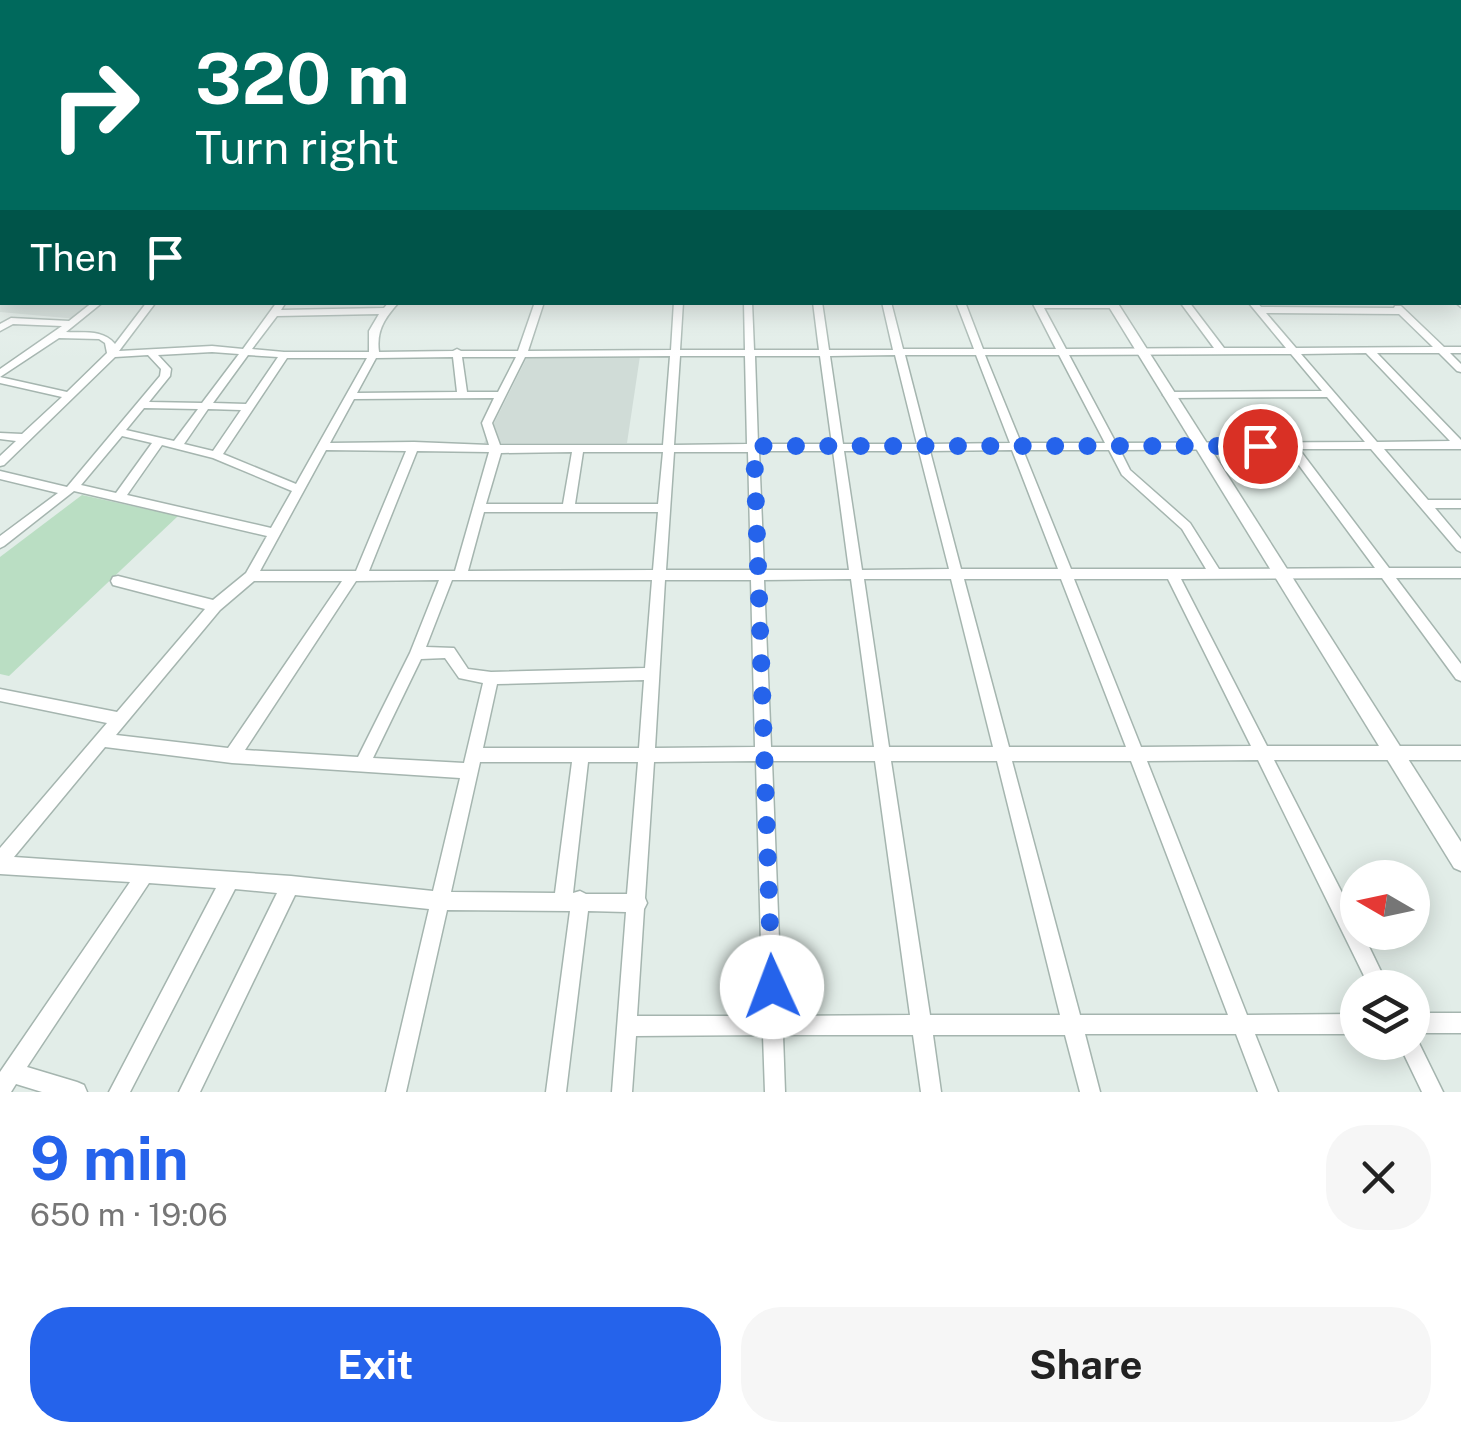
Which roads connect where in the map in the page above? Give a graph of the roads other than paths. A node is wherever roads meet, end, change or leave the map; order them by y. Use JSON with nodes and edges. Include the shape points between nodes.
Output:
{"nodes":[{"id":1,"x":95,"y":305,"type":"edge"},
{"id":2,"x":150,"y":305,"type":"edge"},
{"id":3,"x":280,"y":305,"type":"edge"},
{"id":4,"x":392,"y":305,"type":"edge"},
{"id":5,"x":539,"y":305,"type":"edge"},
{"id":6,"x":679,"y":305,"type":"edge"},
{"id":7,"x":748,"y":305,"type":"edge"},
{"id":8,"x":818,"y":305,"type":"edge"},
{"id":9,"x":887,"y":305,"type":"edge"},
{"id":10,"x":961,"y":305,"type":"edge"},
{"id":11,"x":1037,"y":305,"type":"edge"},
{"id":12,"x":1113,"y":305,"type":"edge"},
{"id":13,"x":1186,"y":305,"type":"edge"},
{"id":14,"x":1255,"y":306,"type":"edge"},
{"id":15,"x":1396,"y":307,"type":"edge"},
{"id":16,"x":385,"y":311,"type":"junction"},
{"id":17,"x":276,"y":313,"type":"junction"},
{"id":18,"x":5,"y":320,"type":"edge"},
{"id":19,"x":73,"y":324,"type":"junction"},
{"id":20,"x":0,"y":328,"type":"edge"},
{"id":21,"x":57,"y":335,"type":"junction"},
{"id":22,"x":1220,"y":350,"type":"junction"},
{"id":23,"x":1292,"y":350,"type":"junction"},
{"id":24,"x":1368,"y":350,"type":"junction"},
{"id":25,"x":1441,"y":350,"type":"junction"},
{"id":26,"x":1461,"y":350,"type":"edge"},
{"id":27,"x":750,"y":351,"type":"junction"},
{"id":28,"x":824,"y":351,"type":"junction"},
{"id":29,"x":898,"y":351,"type":"junction"},
{"id":30,"x":979,"y":351,"type":"junction"},
{"id":31,"x":1060,"y":351,"type":"junction"},
{"id":32,"x":1140,"y":351,"type":"junction"},
{"id":33,"x":248,"y":352,"type":"junction"},
{"id":34,"x":457,"y":352,"type":"junction"},
{"id":35,"x":524,"y":352,"type":"junction"},
{"id":36,"x":675,"y":352,"type":"junction"},
{"id":37,"x":112,"y":354,"type":"junction"},
{"id":38,"x":152,"y":354,"type":"junction"},
{"id":39,"x":374,"y":354,"type":"junction"},
{"id":40,"x":284,"y":355,"type":"junction"},
{"id":41,"x":1461,"y":368,"type":"edge"},
{"id":42,"x":0,"y":377,"type":"edge"},
{"id":43,"x":1330,"y":394,"type":"junction"},
{"id":44,"x":68,"y":395,"type":"junction"},
{"id":45,"x":462,"y":395,"type":"junction"},
{"id":46,"x":1168,"y":395,"type":"junction"},
{"id":47,"x":350,"y":396,"type":"junction"},
{"id":48,"x":500,"y":396,"type":"junction"},
{"id":49,"x":144,"y":406,"type":"junction"},
{"id":50,"x":202,"y":407,"type":"junction"},
{"id":51,"x":250,"y":408,"type":"junction"},
{"id":52,"x":121,"y":432,"type":"junction"},
{"id":53,"x":0,"y":436,"type":"edge"},
{"id":54,"x":24,"y":438,"type":"junction"},
{"id":55,"x":158,"y":443,"type":"junction"},
{"id":56,"x":1374,"y":445,"type":"junction"},
{"id":57,"x":1460,"y":445,"type":"edge"},
{"id":58,"x":176,"y":446,"type":"junction"},
{"id":59,"x":321,"y":446,"type":"junction"},
{"id":60,"x":414,"y":446,"type":"junction"},
{"id":61,"x":754,"y":446,"type":"junction"},
{"id":62,"x":838,"y":446,"type":"junction"},
{"id":63,"x":923,"y":446,"type":"junction"},
{"id":64,"x":1016,"y":446,"type":"junction"},
{"id":65,"x":1200,"y":446,"type":"junction"},
{"id":66,"x":1290,"y":446,"type":"junction"},
{"id":67,"x":668,"y":447,"type":"junction"},
{"id":68,"x":1110,"y":447,"type":"junction"},
{"id":69,"x":578,"y":448,"type":"junction"},
{"id":70,"x":496,"y":449,"type":"junction"},
{"id":71,"x":216,"y":455,"type":"junction"},
{"id":72,"x":0,"y":462,"type":"edge"},
{"id":73,"x":0,"y":475,"type":"edge"},
{"id":74,"x":71,"y":489,"type":"junction"},
{"id":75,"x":298,"y":489,"type":"junction"},
{"id":76,"x":119,"y":497,"type":"junction"},
{"id":77,"x":1424,"y":504,"type":"junction"},
{"id":78,"x":1461,"y":504,"type":"edge"},
{"id":79,"x":480,"y":508,"type":"junction"},
{"id":80,"x":568,"y":508,"type":"junction"},
{"id":81,"x":664,"y":508,"type":"junction"},
{"id":82,"x":276,"y":533,"type":"junction"},
{"id":83,"x":0,"y":543,"type":"edge"},
{"id":84,"x":1461,"y":547,"type":"edge"},
{"id":85,"x":1280,"y":573,"type":"junction"},
{"id":86,"x":1386,"y":573,"type":"junction"},
{"id":87,"x":1461,"y":573,"type":"edge"},
{"id":88,"x":758,"y":574,"type":"junction"},
{"id":89,"x":857,"y":574,"type":"junction"},
{"id":90,"x":956,"y":574,"type":"junction"},
{"id":91,"x":1066,"y":574,"type":"junction"},
{"id":92,"x":1172,"y":574,"type":"junction"},
{"id":93,"x":1216,"y":574,"type":"junction"},
{"id":94,"x":454,"y":575,"type":"junction"},
{"id":95,"x":659,"y":575,"type":"junction"},
{"id":96,"x":251,"y":576,"type":"junction"},
{"id":97,"x":356,"y":576,"type":"junction"},
{"id":98,"x":118,"y":581,"type":"dead end"},
{"id":99,"x":215,"y":606,"type":"junction"},
{"id":100,"x":417,"y":653,"type":"junction"},
{"id":101,"x":652,"y":674,"type":"junction"},
{"id":102,"x":1461,"y":674,"type":"edge"},
{"id":103,"x":492,"y":678,"type":"junction"},
{"id":104,"x":0,"y":695,"type":"edge"},
{"id":105,"x":120,"y":719,"type":"junction"},
{"id":106,"x":102,"y":740,"type":"junction"},
{"id":107,"x":1262,"y":753,"type":"junction"},
{"id":108,"x":1393,"y":753,"type":"junction"},
{"id":109,"x":1461,"y":753,"type":"edge"},
{"id":110,"x":764,"y":754,"type":"junction"},
{"id":111,"x":883,"y":754,"type":"junction"},
{"id":112,"x":1002,"y":754,"type":"junction"},
{"id":113,"x":1136,"y":754,"type":"junction"},
{"id":114,"x":581,"y":755,"type":"junction"},
{"id":115,"x":646,"y":755,"type":"junction"},
{"id":116,"x":232,"y":756,"type":"junction"},
{"id":117,"x":469,"y":763,"type":"junction"},
{"id":118,"x":362,"y":764,"type":"junction"},
{"id":119,"x":1461,"y":861,"type":"edge"},
{"id":120,"x":0,"y":863,"type":"edge"},
{"id":121,"x":144,"y":876,"type":"junction"},
{"id":122,"x":230,"y":880,"type":"junction"},
{"id":123,"x":291,"y":885,"type":"junction"},
{"id":124,"x":572,"y":900,"type":"junction"},
{"id":125,"x":440,"y":901,"type":"junction"},
{"id":126,"x":638,"y":904,"type":"junction"},
{"id":127,"x":1371,"y":970,"type":"edge"},
{"id":128,"x":1430,"y":1023,"type":"edge"},
{"id":129,"x":1461,"y":1023,"type":"edge"},
{"id":130,"x":1242,"y":1024,"type":"junction"},
{"id":131,"x":1340,"y":1024,"type":"edge"},
{"id":132,"x":922,"y":1025,"type":"junction"},
{"id":133,"x":1073,"y":1025,"type":"junction"},
{"id":134,"x":626,"y":1026,"type":"junction"},
{"id":135,"x":774,"y":1026,"type":"junction"},
{"id":136,"x":1417,"y":1060,"type":"edge"},
{"id":137,"x":6,"y":1081,"type":"edge"},
{"id":138,"x":77,"y":1092,"type":"edge"},
{"id":139,"x":119,"y":1092,"type":"edge"},
{"id":140,"x":189,"y":1092,"type":"edge"},
{"id":141,"x":396,"y":1092,"type":"edge"},
{"id":142,"x":556,"y":1092,"type":"edge"},
{"id":143,"x":622,"y":1092,"type":"edge"},
{"id":144,"x":775,"y":1092,"type":"edge"},
{"id":145,"x":932,"y":1092,"type":"edge"},
{"id":146,"x":1090,"y":1092,"type":"edge"},
{"id":147,"x":1268,"y":1092,"type":"edge"},
{"id":148,"x":1433,"y":1092,"type":"edge"}],
"edges":[{"from":1,"to":19,"type":"street"},
{"from":2,"to":37,"type":"street"},
{"from":3,"to":17,"type":"street"},
{"from":4,"to":16,"type":"street"},
{"from":5,"to":35,"type":"street"},
{"from":6,"to":36,"type":"street"},
{"from":7,"to":27,"type":"street"},
{"from":8,"to":28,"type":"street"},
{"from":9,"to":29,"type":"street"},
{"from":10,"to":30,"type":"street"},
{"from":11,"to":31,"type":"street"},
{"from":12,"to":32,"type":"street"},
{"from":13,"to":22,"type":"street"},
{"from":14,"to":15,"type":"street"},
{"from":14,"to":23,"type":"street"},
{"from":15,"to":25,"type":"street"},
{"from":16,"to":17,"type":"street"},
{"from":16,"to":39,"type":"street","via":[[372,329]]},
{"from":17,"to":33,"type":"street"},
{"from":18,"to":19,"type":"street"},
{"from":18,"to":20,"type":"street"},
{"from":19,"to":21,"type":"street"},
{"from":21,"to":37,"type":"street","via":[[102,336]]},
{"from":21,"to":42,"type":"street"},
{"from":22,"to":23,"type":"street"},
{"from":22,"to":32,"type":"street"},
{"from":23,"to":24,"type":"street"},
{"from":23,"to":43,"type":"street"},
{"from":24,"to":25,"type":"street"},
{"from":24,"to":57,"type":"street"},
{"from":25,"to":26,"type":"street"},
{"from":25,"to":41,"type":"street"},
{"from":27,"to":28,"type":"street"},
{"from":27,"to":36,"type":"street"},
{"from":27,"to":61,"type":"street"},
{"from":28,"to":29,"type":"street"},
{"from":28,"to":62,"type":"street"},
{"from":29,"to":30,"type":"street"},
{"from":29,"to":63,"type":"street"},
{"from":30,"to":31,"type":"street"},
{"from":30,"to":64,"type":"street"},
{"from":31,"to":32,"type":"street"},
{"from":31,"to":68,"type":"street"},
{"from":32,"to":46,"type":"street"},
{"from":33,"to":38,"type":"street"},
{"from":33,"to":40,"type":"street"},
{"from":33,"to":50,"type":"street"},
{"from":34,"to":35,"type":"street"},
{"from":34,"to":39,"type":"street"},
{"from":34,"to":45,"type":"street"},
{"from":35,"to":36,"type":"street"},
{"from":35,"to":48,"type":"street"},
{"from":36,"to":67,"type":"street"},
{"from":37,"to":38,"type":"street"},
{"from":37,"to":44,"type":"street"},
{"from":38,"to":49,"type":"street","via":[[166,370]]},
{"from":39,"to":40,"type":"street"},
{"from":39,"to":47,"type":"street"},
{"from":40,"to":51,"type":"street"},
{"from":42,"to":44,"type":"street"},
{"from":43,"to":46,"type":"street"},
{"from":43,"to":56,"type":"street"},
{"from":44,"to":54,"type":"street"},
{"from":45,"to":47,"type":"street"},
{"from":45,"to":48,"type":"street"},
{"from":46,"to":65,"type":"street"},
{"from":47,"to":59,"type":"street"},
{"from":48,"to":70,"type":"street","via":[[487,424]]},
{"from":49,"to":50,"type":"street"},
{"from":49,"to":52,"type":"street"},
{"from":50,"to":51,"type":"street"},
{"from":50,"to":58,"type":"street"},
{"from":51,"to":71,"type":"street"},
{"from":52,"to":55,"type":"street"},
{"from":52,"to":74,"type":"street"},
{"from":53,"to":54,"type":"street"},
{"from":54,"to":72,"type":"street"},
{"from":55,"to":58,"type":"street"},
{"from":55,"to":76,"type":"street"},
{"from":56,"to":57,"type":"street"},
{"from":56,"to":66,"type":"street"},
{"from":56,"to":77,"type":"street"},
{"from":58,"to":71,"type":"street"},
{"from":59,"to":60,"type":"street"},
{"from":59,"to":75,"type":"street"},
{"from":60,"to":70,"type":"street"},
{"from":60,"to":97,"type":"street"},
{"from":61,"to":62,"type":"street"},
{"from":61,"to":67,"type":"street"},
{"from":61,"to":88,"type":"street"},
{"from":62,"to":63,"type":"street"},
{"from":62,"to":89,"type":"street"},
{"from":63,"to":64,"type":"street"},
{"from":63,"to":90,"type":"street"},
{"from":64,"to":68,"type":"street"},
{"from":64,"to":91,"type":"street"},
{"from":65,"to":66,"type":"street"},
{"from":65,"to":68,"type":"street"},
{"from":65,"to":85,"type":"street"},
{"from":66,"to":86,"type":"street"},
{"from":67,"to":69,"type":"street"},
{"from":67,"to":81,"type":"street"},
{"from":68,"to":93,"type":"street","via":[[1133,479],[1186,526]]},
{"from":69,"to":70,"type":"street"},
{"from":69,"to":80,"type":"street"},
{"from":70,"to":79,"type":"street"},
{"from":71,"to":75,"type":"street"},
{"from":73,"to":74,"type":"street"},
{"from":74,"to":76,"type":"street"},
{"from":74,"to":83,"type":"street"},
{"from":75,"to":82,"type":"street"},
{"from":76,"to":82,"type":"street"},
{"from":77,"to":78,"type":"street"},
{"from":77,"to":84,"type":"street"},
{"from":79,"to":80,"type":"street"},
{"from":79,"to":94,"type":"street"},
{"from":80,"to":81,"type":"street"},
{"from":81,"to":95,"type":"street"},
{"from":82,"to":96,"type":"street"},
{"from":85,"to":86,"type":"street"},
{"from":85,"to":93,"type":"street"},
{"from":85,"to":108,"type":"street"},
{"from":86,"to":87,"type":"street"},
{"from":86,"to":102,"type":"street"},
{"from":88,"to":89,"type":"street"},
{"from":88,"to":95,"type":"street"},
{"from":88,"to":110,"type":"street"},
{"from":89,"to":90,"type":"street"},
{"from":89,"to":111,"type":"street"},
{"from":90,"to":91,"type":"street"},
{"from":90,"to":112,"type":"street"},
{"from":91,"to":92,"type":"street"},
{"from":91,"to":113,"type":"street"},
{"from":92,"to":93,"type":"street"},
{"from":92,"to":107,"type":"street"},
{"from":94,"to":95,"type":"street"},
{"from":94,"to":97,"type":"street"},
{"from":94,"to":100,"type":"street"},
{"from":95,"to":101,"type":"street"},
{"from":96,"to":97,"type":"street"},
{"from":96,"to":99,"type":"street"},
{"from":97,"to":116,"type":"street"},
{"from":98,"to":99,"type":"street"},
{"from":99,"to":105,"type":"street"},
{"from":100,"to":103,"type":"street","via":[[449,652],[464,674]]},
{"from":100,"to":118,"type":"street"},
{"from":101,"to":103,"type":"street"},
{"from":101,"to":115,"type":"street"},
{"from":103,"to":117,"type":"street"},
{"from":104,"to":105,"type":"street"},
{"from":105,"to":106,"type":"street"},
{"from":106,"to":116,"type":"street"},
{"from":106,"to":120,"type":"street"},
{"from":107,"to":108,"type":"street"},
{"from":107,"to":113,"type":"street"},
{"from":107,"to":127,"type":"street"},
{"from":108,"to":109,"type":"street"},
{"from":108,"to":119,"type":"street"},
{"from":110,"to":111,"type":"street"},
{"from":110,"to":115,"type":"street"},
{"from":110,"to":135,"type":"street"},
{"from":111,"to":112,"type":"street"},
{"from":111,"to":132,"type":"street"},
{"from":112,"to":113,"type":"street"},
{"from":112,"to":133,"type":"street"},
{"from":113,"to":130,"type":"street"},
{"from":114,"to":115,"type":"street"},
{"from":114,"to":117,"type":"street"},
{"from":114,"to":124,"type":"street"},
{"from":115,"to":126,"type":"street"},
{"from":116,"to":118,"type":"street"},
{"from":117,"to":118,"type":"street"},
{"from":117,"to":125,"type":"street"},
{"from":120,"to":121,"type":"street"},
{"from":121,"to":122,"type":"street"},
{"from":121,"to":137,"type":"street"},
{"from":122,"to":123,"type":"street"},
{"from":122,"to":139,"type":"street"},
{"from":123,"to":125,"type":"street"},
{"from":123,"to":140,"type":"street"},
{"from":124,"to":125,"type":"street"},
{"from":124,"to":126,"type":"street"},
{"from":124,"to":142,"type":"street"},
{"from":125,"to":141,"type":"street"},
{"from":126,"to":134,"type":"street"},
{"from":128,"to":129,"type":"street"},
{"from":130,"to":131,"type":"street"},
{"from":130,"to":133,"type":"street"},
{"from":130,"to":147,"type":"street"},
{"from":132,"to":133,"type":"street"},
{"from":132,"to":135,"type":"street"},
{"from":132,"to":145,"type":"street"},
{"from":133,"to":146,"type":"street"},
{"from":134,"to":135,"type":"street"},
{"from":134,"to":143,"type":"street"},
{"from":135,"to":144,"type":"street"},
{"from":136,"to":148,"type":"street"},
{"from":137,"to":138,"type":"street"}]}
